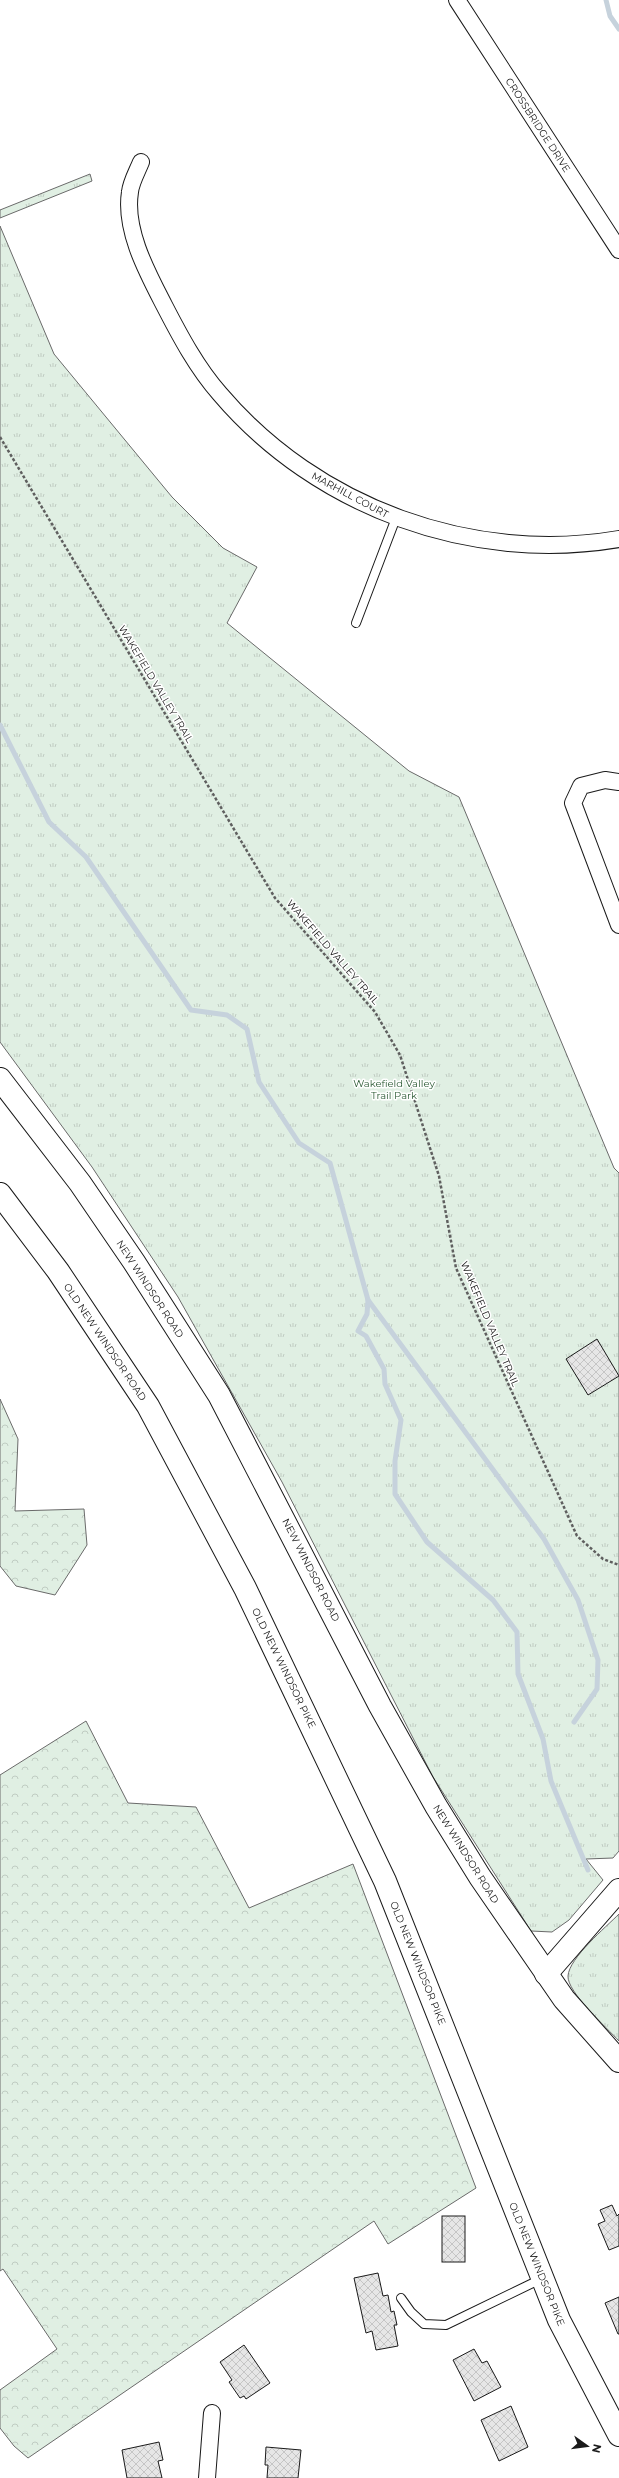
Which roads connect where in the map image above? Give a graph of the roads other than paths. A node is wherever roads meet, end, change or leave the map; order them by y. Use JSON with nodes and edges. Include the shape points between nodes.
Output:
{"nodes":[{"id":1,"x":456,"y":0,"type":"edge"},
{"id":2,"x":141,"y":162,"type":"dead end"},
{"id":3,"x":619,"y":250,"type":"edge"},
{"id":4,"x":396,"y":518,"type":"junction"},
{"id":5,"x":619,"y":539,"type":"edge"},
{"id":6,"x":356,"y":623,"type":"dead end"},
{"id":7,"x":619,"y":782,"type":"edge"},
{"id":8,"x":619,"y":925,"type":"edge"},
{"id":9,"x":0,"y":1079,"type":"edge"},
{"id":10,"x":0,"y":1194,"type":"edge"},
{"id":11,"x":199,"y":1498,"type":"joint"},
{"id":12,"x":619,"y":1890,"type":"edge"},
{"id":13,"x":546,"y":1974,"type":"junction"},
{"id":14,"x":619,"y":2061,"type":"edge"},
{"id":15,"x":542,"y":2278,"type":"junction"},
{"id":16,"x":401,"y":2298,"type":"dead end"},
{"id":17,"x":212,"y":2413,"type":"dead end"},
{"id":18,"x":619,"y":2435,"type":"edge"},
{"id":19,"x":207,"y":2478,"type":"edge"}],
"edges":[{"from":1,"to":3,"type":"street","name":"CROSSBRIDGE DRIVE"},
{"from":2,"to":4,"type":"street","name":"MARHILL COURT","via":[[130,192],[130,221],[147,272],[192,357],[220,395],[275,447],[310,474]]},
{"from":4,"to":5,"type":"street","name":"MARHILL COURT","via":[[452,535],[502,543],[562,546]]},
{"from":4,"to":6,"type":"lane"},
{"from":7,"to":8,"type":"street","via":[[605,780],[581,786],[573,803]]},
{"from":9,"to":13,"type":"street","name":"NEW WINDSOR ROAD","via":[[80,1183],[219,1395],[380,1706],[436,1806],[480,1878]]},
{"from":10,"to":11,"type":"street","name":"OLD NEW WINDSOR ROAD","via":[[58,1271],[127,1373]]},
{"from":11,"to":15,"type":"street","name":"OLD NEW WINDSOR PIKE","via":[[246,1588],[385,1881]]},
{"from":12,"to":13,"type":"street"},
{"from":13,"to":14,"type":"street","name":"NEW WINDSOR ROAD","via":[[564,1999]]},
{"from":15,"to":16,"type":"lane","via":[[446,2325],[424,2324]]},
{"from":15,"to":18,"type":"street","name":"OLD NEW WINDSOR PIKE","via":[[559,2320]]},
{"from":17,"to":19,"type":"street"}]}
